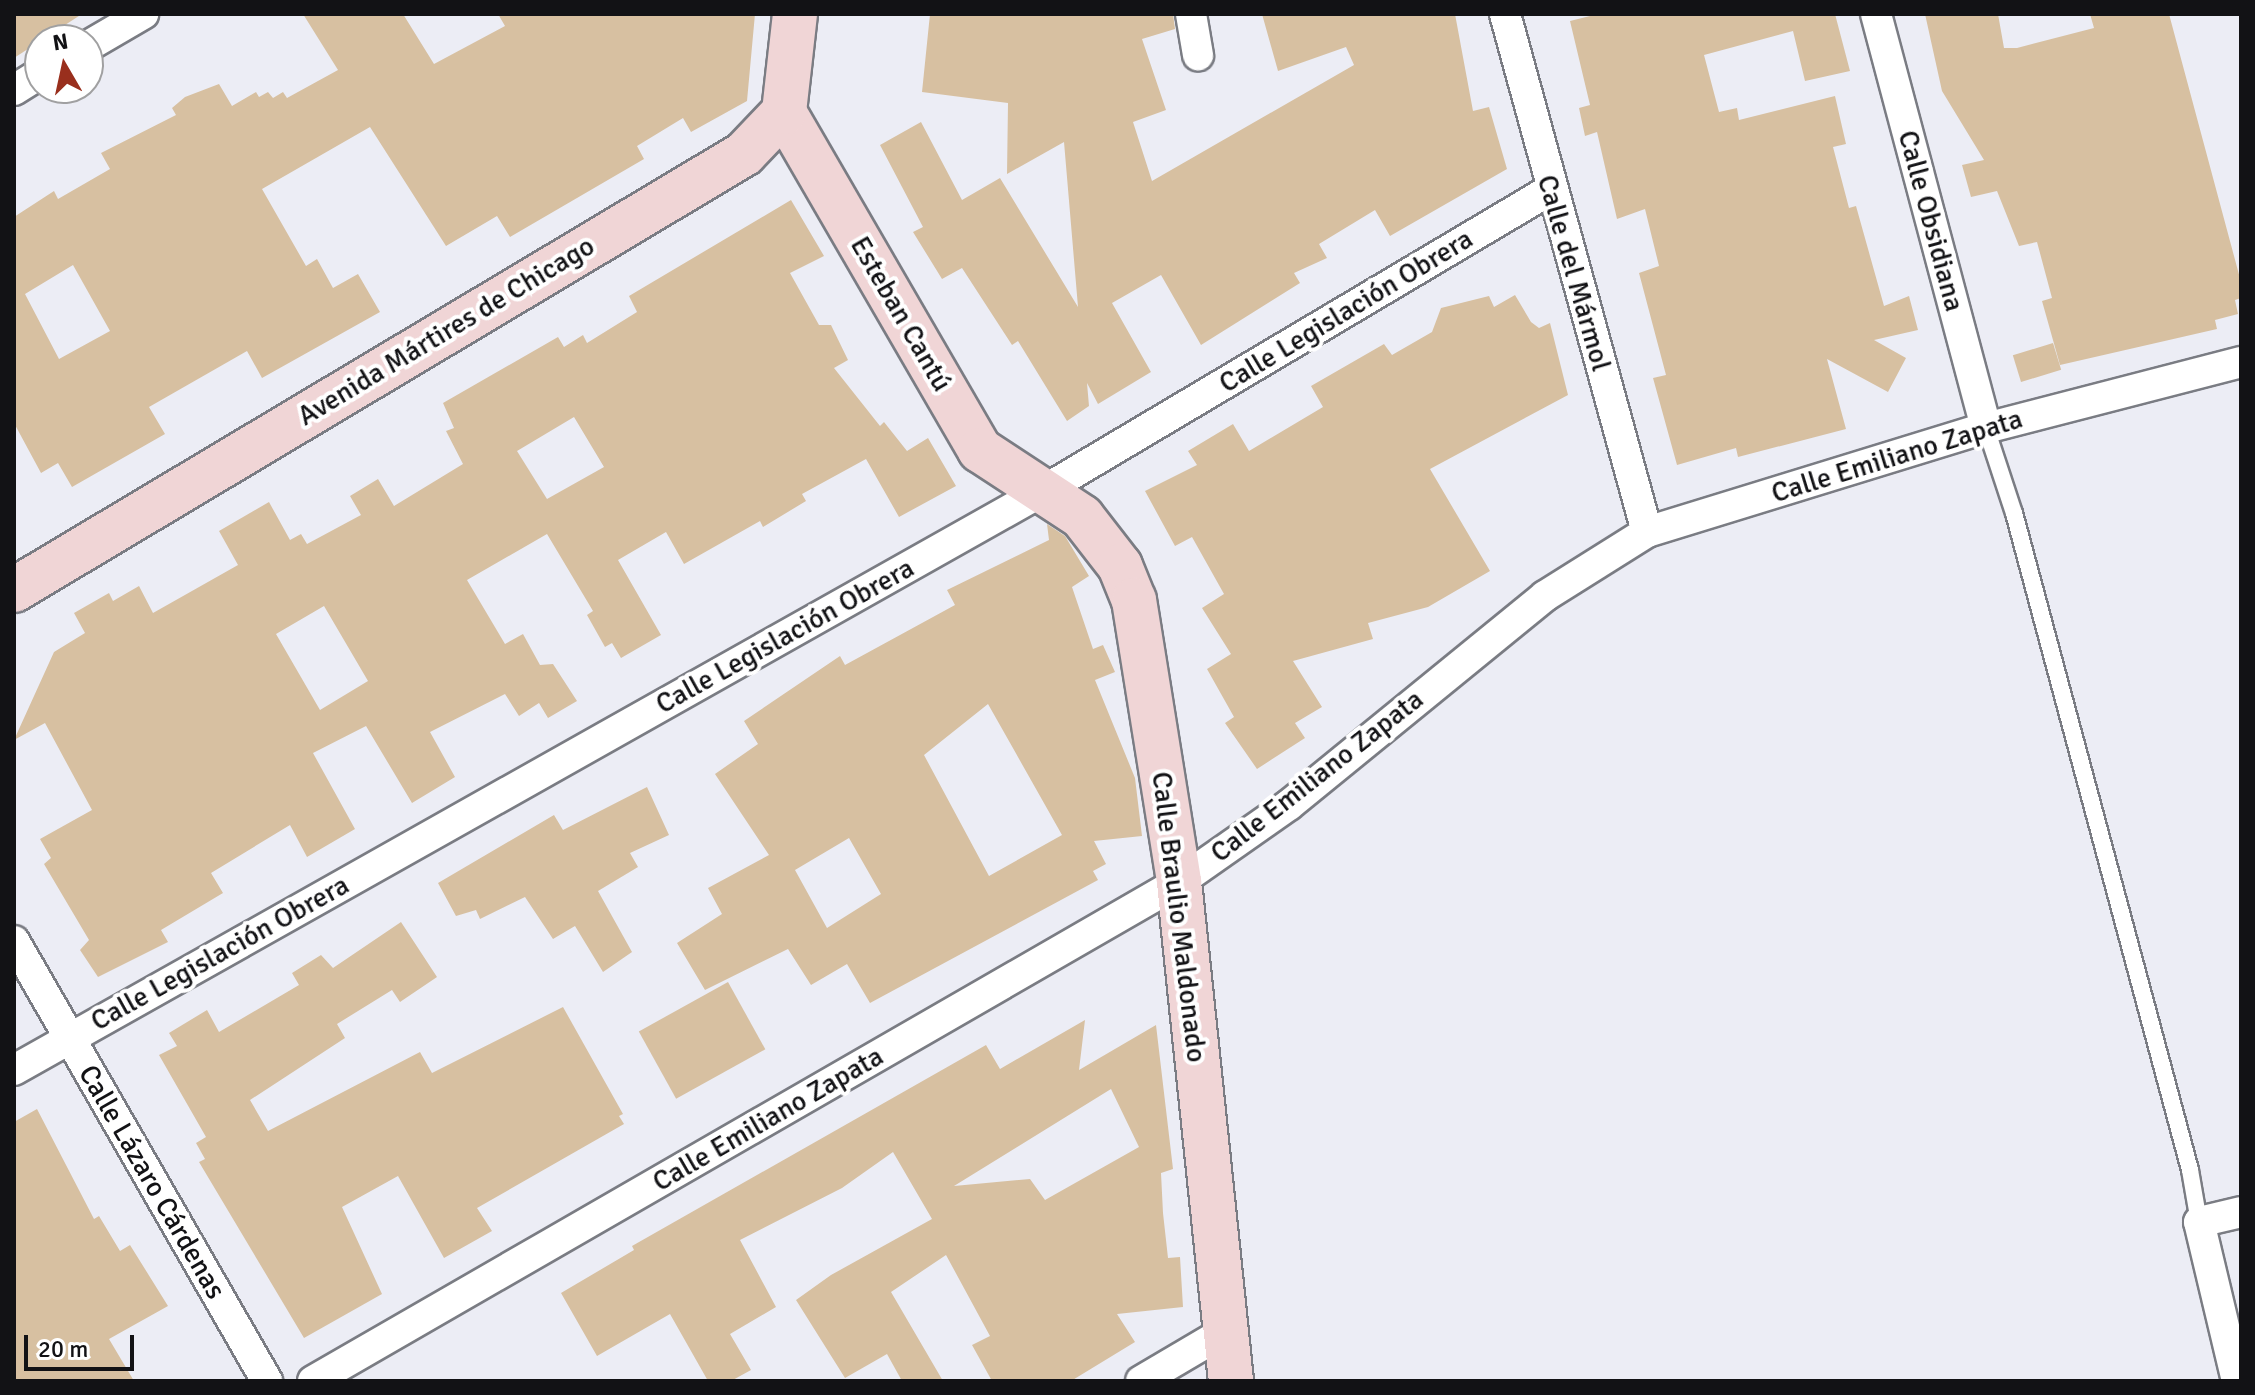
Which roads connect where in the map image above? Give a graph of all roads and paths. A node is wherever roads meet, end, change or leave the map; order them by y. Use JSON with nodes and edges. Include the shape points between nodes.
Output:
{"nodes":[{"id":1,"x":143,"y":14,"type":"edge"},
{"id":2,"x":795,"y":14,"type":"edge"},
{"id":3,"x":1191,"y":14,"type":"edge"},
{"id":4,"x":1505,"y":14,"type":"edge"},
{"id":5,"x":1876,"y":14,"type":"edge"},
{"id":6,"x":104,"y":37,"type":"edge"},
{"id":7,"x":1198,"y":55,"type":"dead end"},
{"id":8,"x":784,"y":112,"type":"junction"},
{"id":9,"x":1550,"y":190,"type":"junction"},
{"id":10,"x":2241,"y":362,"type":"edge"},
{"id":11,"x":1986,"y":428,"type":"junction"},
{"id":12,"x":1043,"y":491,"type":"junction"},
{"id":13,"x":1647,"y":532,"type":"junction"},
{"id":14,"x":14,"y":590,"type":"edge"},
{"id":15,"x":1179,"y":882,"type":"junction"},
{"id":16,"x":14,"y":941,"type":"edge"},
{"id":17,"x":69,"y":1038,"type":"junction"},
{"id":18,"x":14,"y":1070,"type":"edge"},
{"id":19,"x":2241,"y":1212,"type":"edge"},
{"id":20,"x":2199,"y":1222,"type":"junction"},
{"id":21,"x":1226,"y":1331,"type":"junction"},
{"id":22,"x":267,"y":1381,"type":"edge"},
{"id":23,"x":313,"y":1381,"type":"edge"},
{"id":24,"x":1141,"y":1381,"type":"edge"},
{"id":25,"x":1231,"y":1381,"type":"edge"},
{"id":26,"x":2237,"y":1381,"type":"edge"}],
"edges":[{"from":1,"to":6,"type":"street"},
{"from":2,"to":8,"type":"street"},
{"from":3,"to":7,"type":"street"},
{"from":4,"to":9,"type":"street","name":"Calle del Mármol"},
{"from":5,"to":11,"type":"street","name":"Calle Obsidiana"},
{"from":8,"to":12,"type":"street","name":"Esteban Cantú","via":[[980,450]]},
{"from":8,"to":14,"type":"street","name":"Avenida Mártires de Chicago","via":[[744,154]]},
{"from":9,"to":12,"type":"street","name":"Calle Legislación Obrera"},
{"from":9,"to":13,"type":"street","name":"Calle del Mármol"},
{"from":10,"to":11,"type":"street","name":"Calle Emiliano Zapata"},
{"from":11,"to":13,"type":"street","name":"Calle Emiliano Zapata"},
{"from":11,"to":20,"type":"lane","via":[[2018,528],[2186,1155]]},
{"from":12,"to":15,"type":"street","name":"Calle Braulio Maldonado","via":[[1082,517],[1102,540],[1134,600]]},
{"from":12,"to":17,"type":"street","name":"Calle Legislación Obrera"},
{"from":13,"to":15,"type":"street","name":"Calle Emiliano Zapata","via":[[1545,596],[1289,805]]},
{"from":15,"to":21,"type":"street","name":"Calle Braulio Maldonado"},
{"from":15,"to":23,"type":"street","name":"Calle Emiliano Zapata"},
{"from":16,"to":17,"type":"street","name":"Calle Lázaro Cárdenas"},
{"from":17,"to":18,"type":"street","name":"Calle Legislación Obrera"},
{"from":17,"to":22,"type":"street","name":"Calle Lázaro Cárdenas"},
{"from":19,"to":20,"type":"street"},
{"from":20,"to":26,"type":"street"},
{"from":21,"to":24,"type":"street"},
{"from":21,"to":25,"type":"street","name":"Calle Braulio Maldonado"}]}
